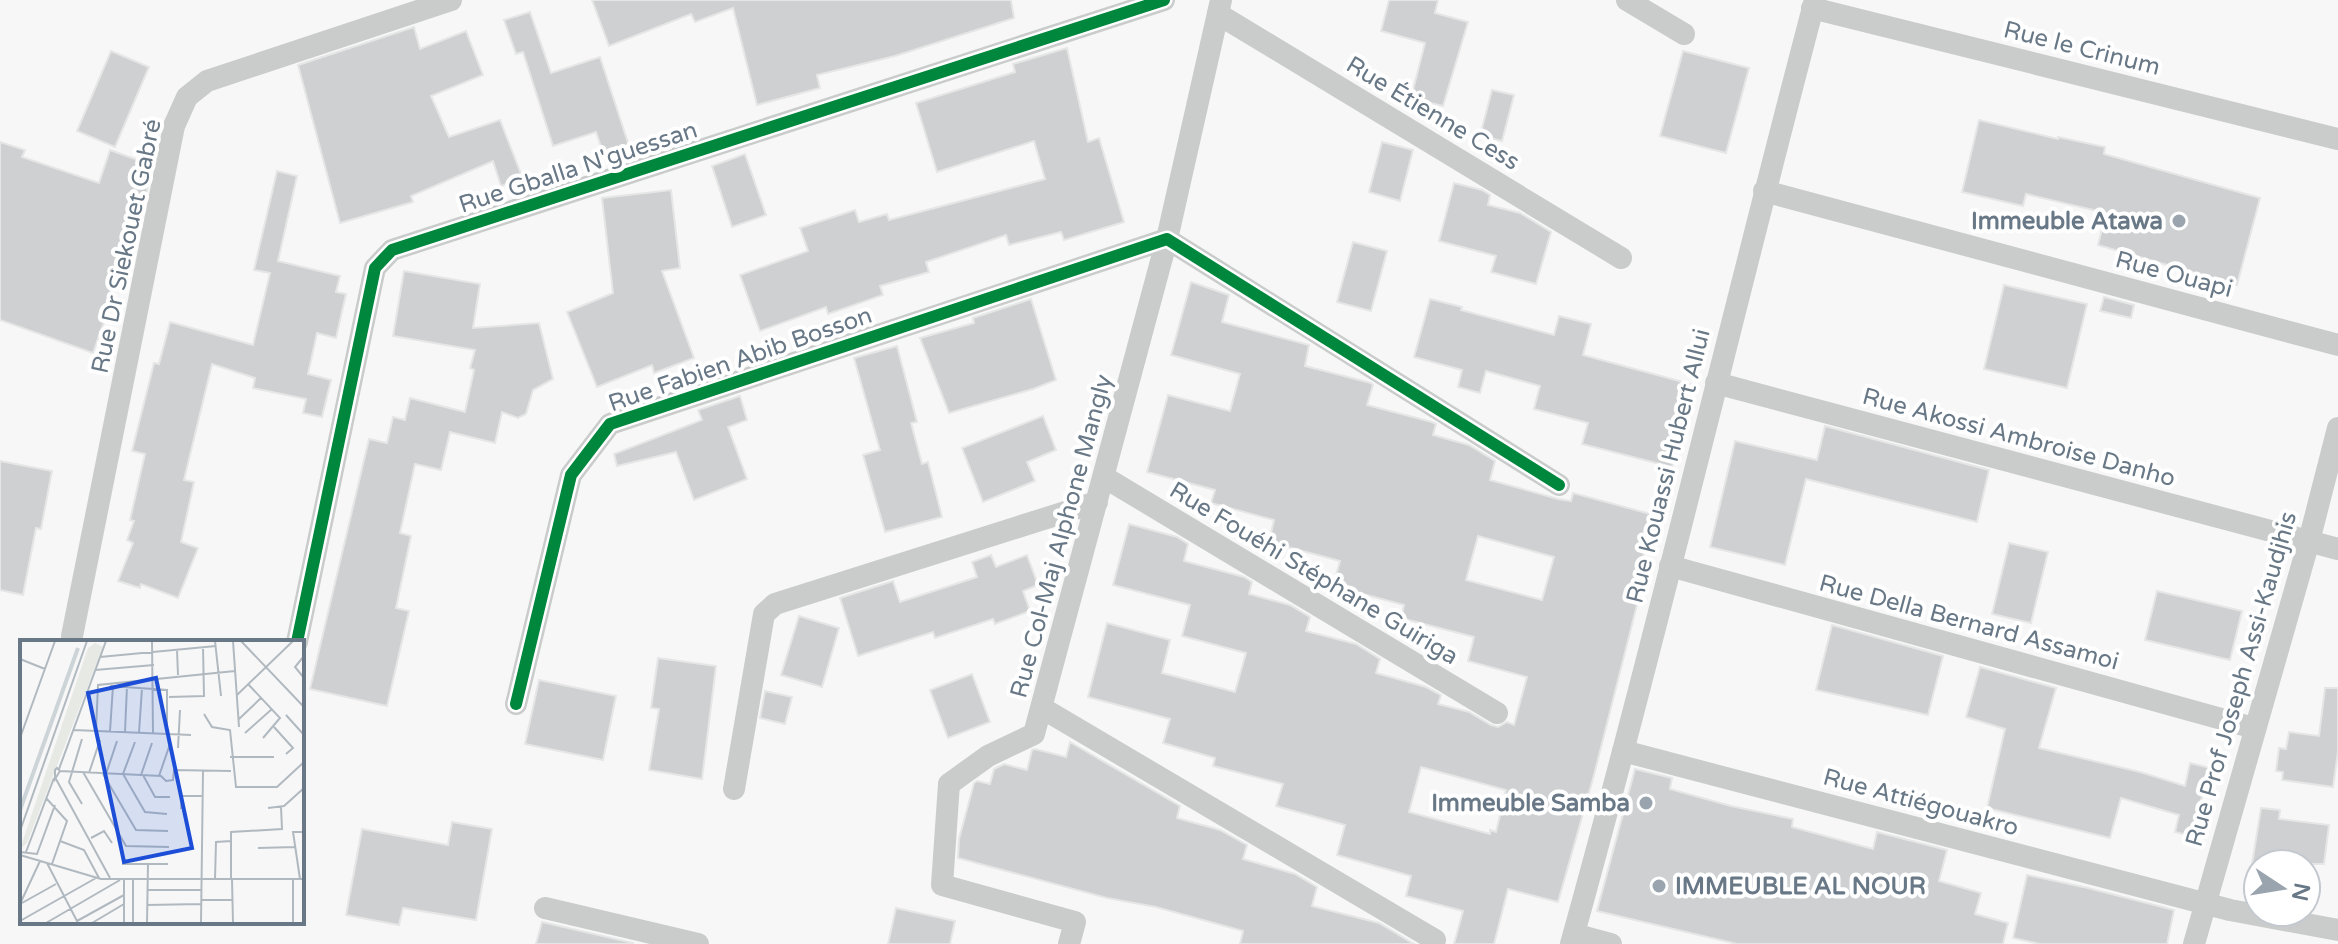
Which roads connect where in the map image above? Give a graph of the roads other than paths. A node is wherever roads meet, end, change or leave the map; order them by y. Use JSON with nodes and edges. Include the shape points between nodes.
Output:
{"nodes":[{"id":1,"x":451,"y":0,"type":"edge"},
{"id":2,"x":1164,"y":0,"type":"edge"},
{"id":3,"x":1627,"y":0,"type":"edge"},
{"id":4,"x":1814,"y":4,"type":"edge"},
{"id":5,"x":1219,"y":7,"type":"edge"},
{"id":6,"x":1684,"y":34,"type":"dead end"},
{"id":7,"x":2338,"y":139,"type":"edge"},
{"id":8,"x":1764,"y":191,"type":"junction"},
{"id":9,"x":1167,"y":239,"type":"junction"},
{"id":10,"x":1621,"y":258,"type":"dead end"},
{"id":11,"x":2338,"y":345,"type":"edge"},
{"id":12,"x":1716,"y":383,"type":"junction"},
{"id":13,"x":2338,"y":428,"type":"edge"},
{"id":14,"x":1104,"y":477,"type":"junction"},
{"id":15,"x":1559,"y":485,"type":"dead end"},
{"id":16,"x":1097,"y":502,"type":"junction"},
{"id":17,"x":2309,"y":541,"type":"junction"},
{"id":18,"x":2338,"y":549,"type":"edge"},
{"id":19,"x":1670,"y":566,"type":"junction"},
{"id":20,"x":72,"y":636,"type":"dead end"},
{"id":21,"x":297,"y":640,"type":"edge"},
{"id":22,"x":516,"y":704,"type":"dead end"},
{"id":23,"x":1042,"y":708,"type":"junction"},
{"id":24,"x":1497,"y":713,"type":"dead end"},
{"id":25,"x":2254,"y":728,"type":"junction"},
{"id":26,"x":1623,"y":751,"type":"junction"},
{"id":27,"x":734,"y":789,"type":"dead end"},
{"id":28,"x":2205,"y":903,"type":"junction"},
{"id":29,"x":545,"y":908,"type":"dead end"},
{"id":30,"x":2338,"y":930,"type":"edge"},
{"id":31,"x":1572,"y":939,"type":"edge"},
{"id":32,"x":1435,"y":940,"type":"dead end"},
{"id":33,"x":698,"y":944,"type":"edge"},
{"id":34,"x":1069,"y":944,"type":"edge"},
{"id":35,"x":1611,"y":944,"type":"edge"},
{"id":36,"x":2194,"y":944,"type":"edge"}],
"edges":[{"from":1,"to":20,"type":"street","name":"Rue Dr Siekouet Gabré","via":[[207,81],[187,97],[174,126]]},
{"from":2,"to":21,"type":"street","name":"Rue Gballa N'guessan","via":[[392,250],[375,268]]},
{"from":3,"to":6,"type":"street"},
{"from":4,"to":7,"type":"street","name":"Rue le Crinum"},
{"from":4,"to":8,"type":"street","name":"Rue Kouassi Hubert Allui"},
{"from":5,"to":9,"type":"street","name":"Rue Col-Maj Alphone Mangly"},
{"from":5,"to":10,"type":"street","name":"Rue Étienne Cess"},
{"from":8,"to":11,"type":"street","name":"Rue Ouapi"},
{"from":8,"to":12,"type":"street","name":"Rue Kouassi Hubert Allui"},
{"from":9,"to":14,"type":"street","name":"Rue Col-Maj Alphone Mangly"},
{"from":9,"to":15,"type":"street"},
{"from":9,"to":22,"type":"street","name":"Rue Fabien Abib Bosson","via":[[610,424],[571,475]]},
{"from":12,"to":17,"type":"street","name":"Rue Akossi Ambroise Danho"},
{"from":12,"to":19,"type":"street","name":"Rue Kouassi Hubert Allui"},
{"from":13,"to":17,"type":"street","name":"Rue Prof Joseph Assi-Kaudjhis"},
{"from":14,"to":16,"type":"street","name":"Rue Col-Maj Alphone Mangly"},
{"from":14,"to":24,"type":"street","name":"Rue Fouéhi Stéphane Guiriga"},
{"from":16,"to":23,"type":"street","name":"Rue Col-Maj Alphone Mangly"},
{"from":16,"to":27,"type":"street","via":[[775,604],[764,614]]},
{"from":17,"to":18,"type":"street","name":"Rue Akossi Ambroise Danho"},
{"from":17,"to":25,"type":"street","name":"Rue Prof Joseph Assi-Kaudjhis"},
{"from":19,"to":25,"type":"street","name":"Rue Della Bernard Assamoi"},
{"from":19,"to":26,"type":"street","name":"Rue Kouassi Hubert Allui"},
{"from":23,"to":32,"type":"street"},
{"from":23,"to":34,"type":"street","name":"Rue Col-Maj Alphone Mangly","via":[[1034,734],[988,756],[949,784],[942,885],[1075,922]]},
{"from":25,"to":28,"type":"street","name":"Rue Prof Joseph Assi-Kaudjhis"},
{"from":26,"to":28,"type":"street","name":"Rue Attiégouakro"},
{"from":26,"to":31,"type":"street","name":"Rue Kouassi Hubert Allui"},
{"from":28,"to":30,"type":"street","name":"Rue Attiégouakro"},
{"from":28,"to":36,"type":"street","name":"Rue Prof Joseph Assi-Kaudjhis"},
{"from":29,"to":33,"type":"street"},
{"from":31,"to":35,"type":"street"}]}
